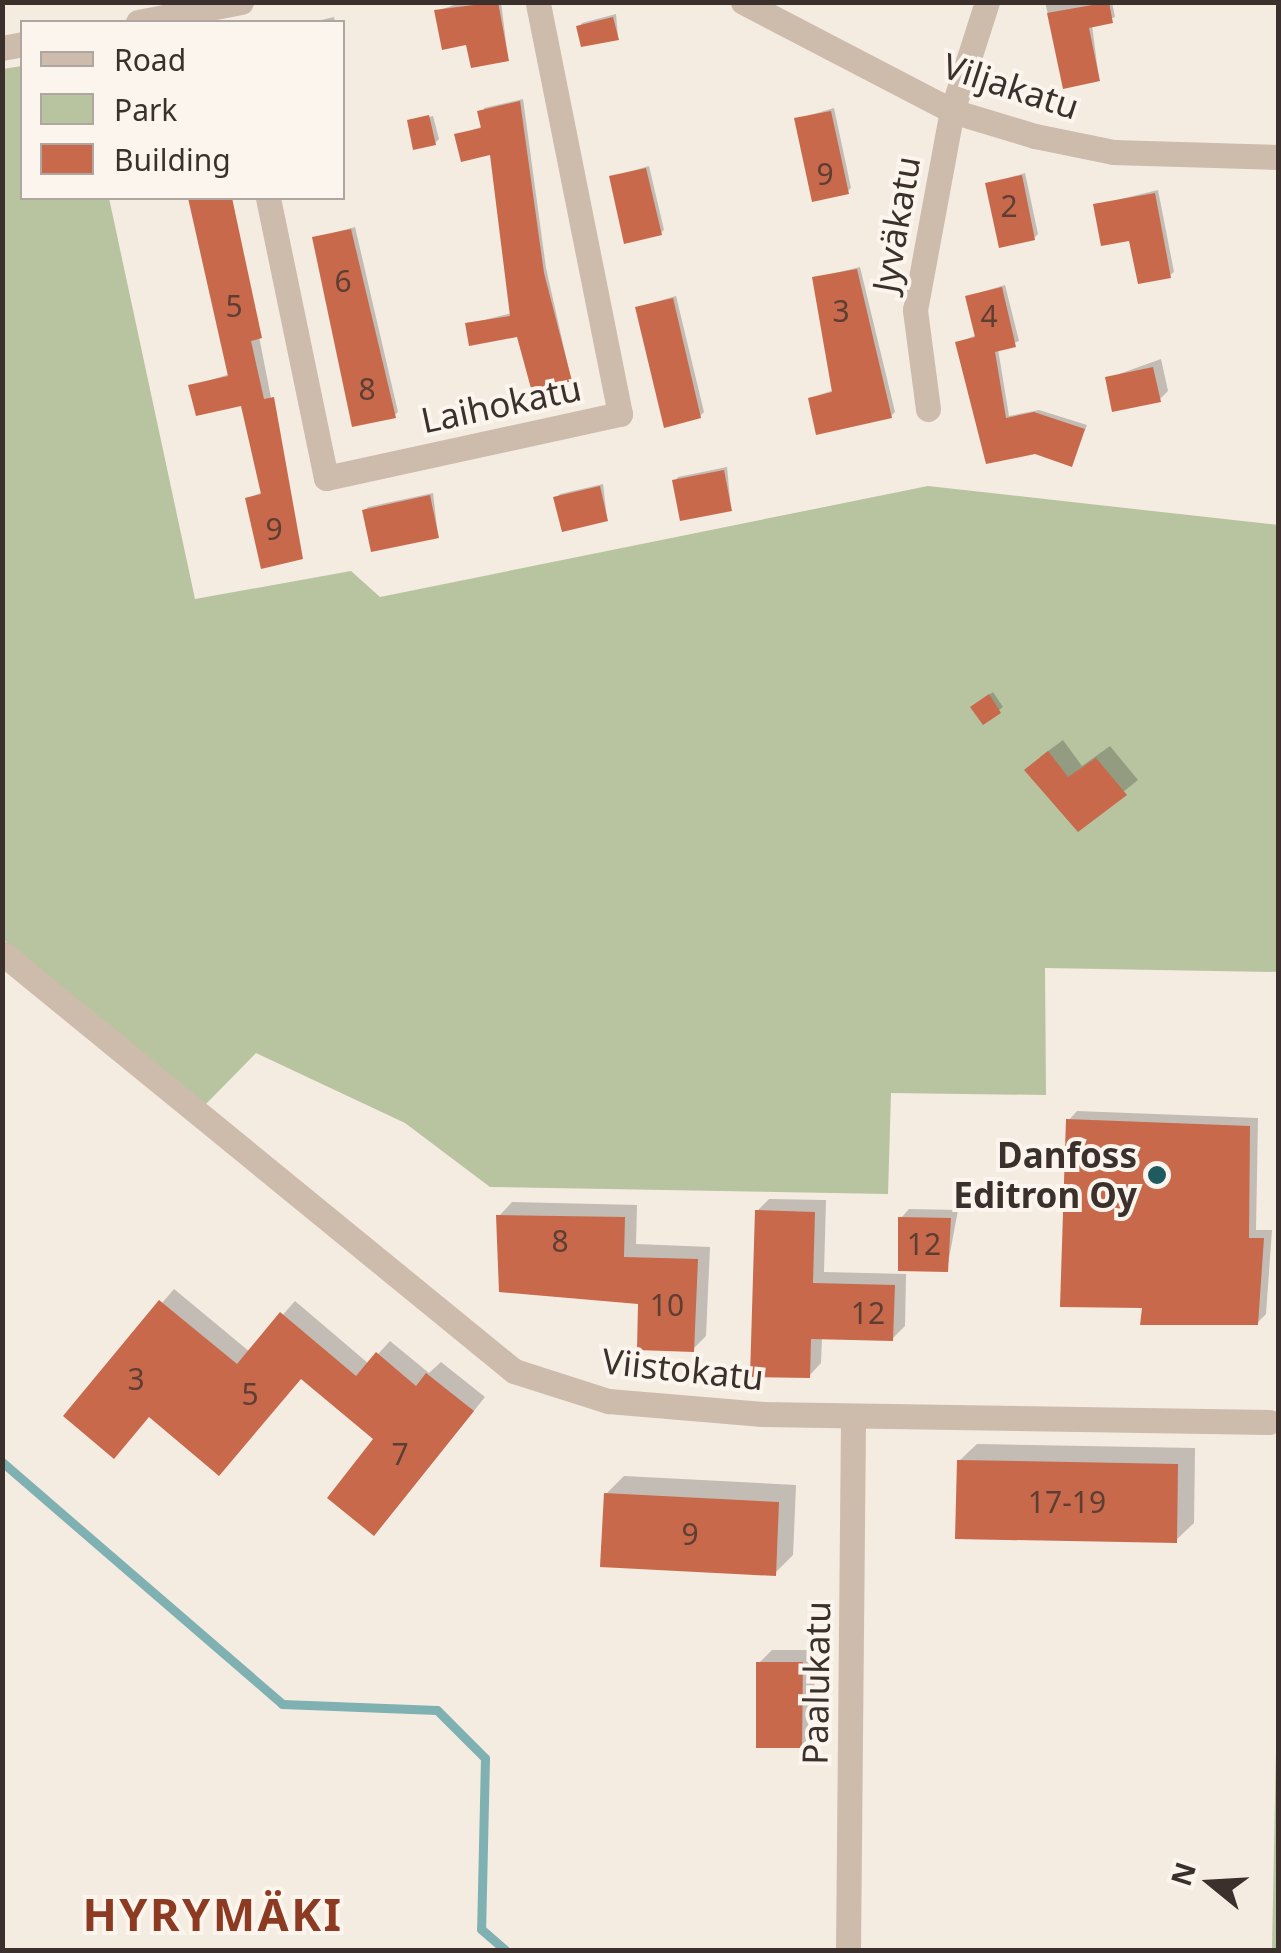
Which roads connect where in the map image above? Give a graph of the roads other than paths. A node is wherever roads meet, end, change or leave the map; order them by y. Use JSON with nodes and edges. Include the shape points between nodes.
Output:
{"nodes":[{"id":1,"x":538,"y":2,"type":"edge"},
{"id":2,"x":742,"y":2,"type":"edge"},
{"id":3,"x":987,"y":2,"type":"edge"},
{"id":4,"x":232,"y":8,"type":"edge"},
{"id":5,"x":151,"y":20,"type":"edge"},
{"id":6,"x":952,"y":111,"type":"junction"},
{"id":7,"x":1278,"y":158,"type":"edge"},
{"id":8,"x":268,"y":200,"type":"edge"},
{"id":9,"x":928,"y":410,"type":"dead end"},
{"id":10,"x":2,"y":953,"type":"edge"},
{"id":11,"x":853,"y":1417,"type":"junction"},
{"id":12,"x":1269,"y":1422,"type":"dead end"},
{"id":13,"x":848,"y":1950,"type":"edge"}],
"edges":[{"from":1,"to":8,"type":"street","name":"Laihokatu","via":[[620,414],[326,478]]},
{"from":2,"to":6,"type":"street","name":"Viljakatu"},
{"from":3,"to":6,"type":"street","name":"Jyväkatu"},
{"from":4,"to":5,"type":"street"},
{"from":6,"to":7,"type":"street","name":"Viljakatu","via":[[1113,152]]},
{"from":6,"to":9,"type":"street","name":"Jyväkatu","via":[[916,310]]},
{"from":10,"to":11,"type":"street","name":"Viistokatu","via":[[514,1371],[608,1401]]},
{"from":11,"to":12,"type":"street","name":"Viistokatu"},
{"from":11,"to":13,"type":"street","name":"Paalukatu"}]}
